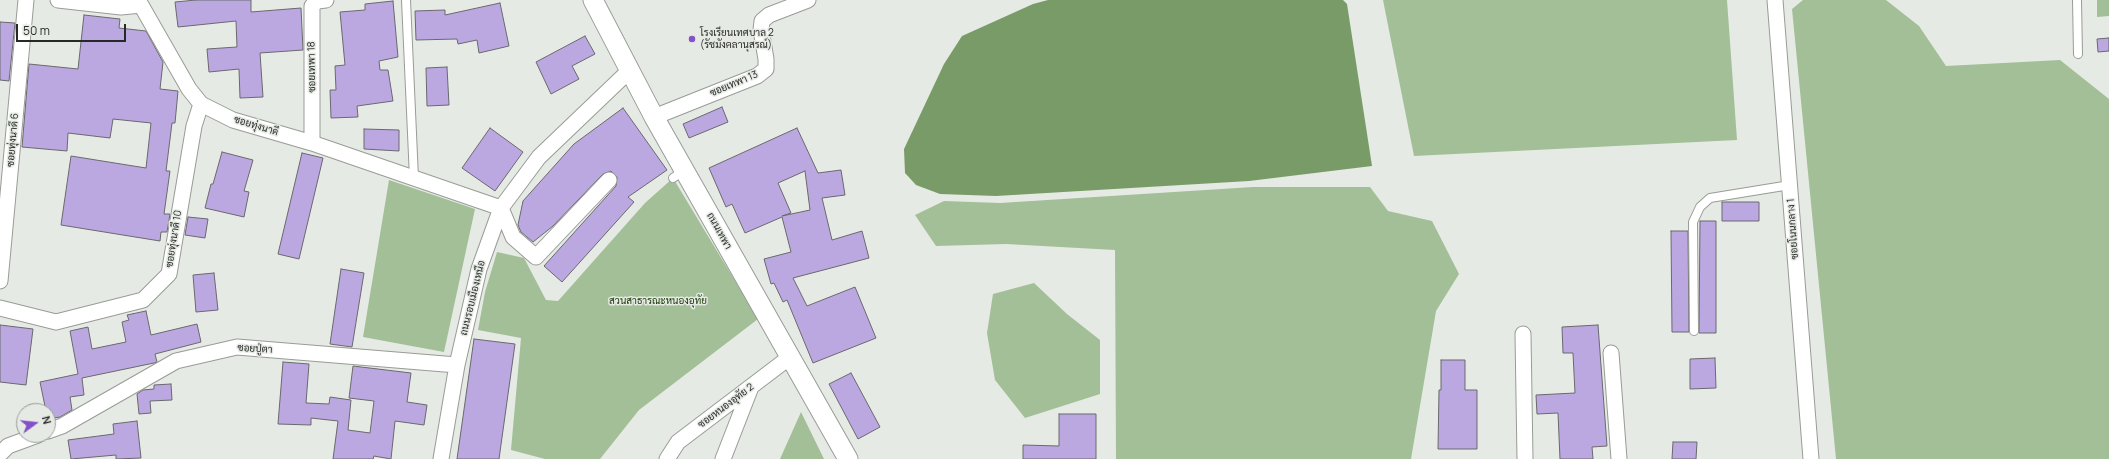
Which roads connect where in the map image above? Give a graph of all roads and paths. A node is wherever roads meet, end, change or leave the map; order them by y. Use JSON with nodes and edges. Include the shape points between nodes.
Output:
{"nodes":[{"id":1,"x":26,"y":0,"type":"edge"},
{"id":2,"x":58,"y":0,"type":"edge"},
{"id":3,"x":326,"y":0,"type":"edge"},
{"id":4,"x":406,"y":0,"type":"edge"},
{"id":5,"x":593,"y":0,"type":"edge"},
{"id":6,"x":808,"y":0,"type":"edge"},
{"id":7,"x":1775,"y":0,"type":"edge"},
{"id":8,"x":2077,"y":0,"type":"edge"},
{"id":9,"x":141,"y":3,"type":"edge"},
{"id":10,"x":2078,"y":54,"type":"dead end"},
{"id":11,"x":630,"y":70,"type":"junction"},
{"id":12,"x":201,"y":104,"type":"junction"},
{"id":13,"x":654,"y":117,"type":"junction"},
{"id":14,"x":312,"y":143,"type":"junction"},
{"id":15,"x":414,"y":178,"type":"junction"},
{"id":16,"x":609,"y":180,"type":"dead end"},
{"id":17,"x":1790,"y":185,"type":"junction"},
{"id":18,"x":501,"y":208,"type":"junction"},
{"id":19,"x":0,"y":281,"type":"edge"},
{"id":20,"x":0,"y":308,"type":"edge"},
{"id":21,"x":1694,"y":331,"type":"dead end"},
{"id":22,"x":1523,"y":334,"type":"dead end"},
{"id":23,"x":1611,"y":353,"type":"dead end"},
{"id":24,"x":790,"y":357,"type":"junction"},
{"id":25,"x":457,"y":365,"type":"junction"},
{"id":26,"x":752,"y":387,"type":"junction"},
{"id":27,"x":56,"y":428,"type":"edge"},
{"id":28,"x":16,"y":443,"type":"edge"},
{"id":29,"x":0,"y":454,"type":"edge"},
{"id":30,"x":441,"y":459,"type":"edge"},
{"id":31,"x":666,"y":459,"type":"edge"},
{"id":32,"x":723,"y":459,"type":"edge"},
{"id":33,"x":848,"y":459,"type":"edge"},
{"id":34,"x":1525,"y":459,"type":"edge"},
{"id":35,"x":1618,"y":459,"type":"edge"},
{"id":36,"x":1811,"y":459,"type":"edge"}],
"edges":[{"from":1,"to":19,"type":"street","name":"ซอยทุ่งนาดี 6"},
{"from":2,"to":9,"type":"street","name":"ซอยทุ่งนาดี","via":[[121,7]]},
{"from":3,"to":14,"type":"street","name":"ซอยเทพา 18","via":[[317,1],[312,6]]},
{"from":4,"to":15,"type":"lane"},
{"from":5,"to":11,"type":"street","name":"ถนนเทพา"},
{"from":6,"to":13,"type":"street","name":"ซอยเทพา 13","via":[[768,15],[762,21],[766,69],[757,76]]},
{"from":7,"to":17,"type":"street","name":"ซอยโนนกลาง 1"},
{"from":8,"to":10,"type":"lane"},
{"from":9,"to":12,"type":"street","name":"ซอยทุ่งนาดี","via":[[189,89]]},
{"from":11,"to":13,"type":"street","name":"ถนนเทพา"},
{"from":11,"to":18,"type":"street","name":"ถนนรอบเมืองเหนือ","via":[[540,157]]},
{"from":12,"to":14,"type":"street","name":"ซอยทุ่งนาดี","via":[[234,120]]},
{"from":12,"to":20,"type":"street","name":"ซอยทุ่งนาดี 10","via":[[194,126],[169,274],[143,300],[56,322]]},
{"from":13,"to":24,"type":"street","name":"ถนนเทพา","via":[[678,174],[758,310]]},
{"from":14,"to":15,"type":"street","name":"ซอยทุ่งนาดี"},
{"from":15,"to":18,"type":"street","name":"ซอยทุ่งนาดี"},
{"from":16,"to":18,"type":"street","via":[[536,257],[513,237]]},
{"from":17,"to":21,"type":"lane","via":[[1710,198],[1700,207],[1693,222]]},
{"from":17,"to":36,"type":"street","name":"ซอยโนนกลาง 1"},
{"from":18,"to":25,"type":"street","name":"ถนนรอบเมืองเหนือ","via":[[479,269]]},
{"from":22,"to":34,"type":"street"},
{"from":23,"to":35,"type":"street"},
{"from":24,"to":26,"type":"street","name":"ซอยหนองอุทัย 2"},
{"from":24,"to":33,"type":"street","name":"ถนนเทพา"},
{"from":25,"to":27,"type":"street","name":"ซอยปู่ตา","via":[[236,347],[176,361]]},
{"from":25,"to":30,"type":"street","name":"ถนนรอบเมืองเหนือ"},
{"from":26,"to":31,"type":"street","name":"ซอยหนองอุทัย 2","via":[[678,442]]},
{"from":26,"to":32,"type":"street"},
{"from":28,"to":29,"type":"street","via":[[8,446]]}]}
